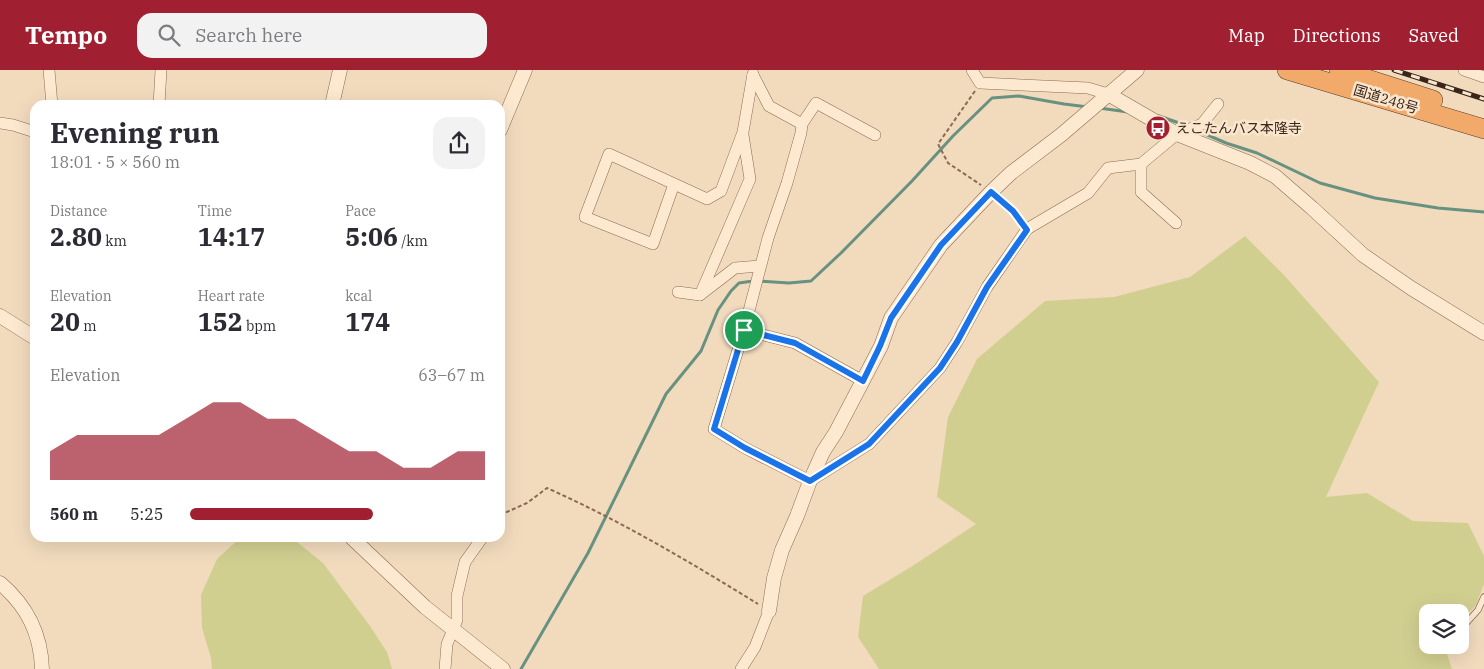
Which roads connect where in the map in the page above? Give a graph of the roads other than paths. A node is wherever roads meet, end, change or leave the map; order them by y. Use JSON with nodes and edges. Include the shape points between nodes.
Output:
{"nodes":[{"id":1,"x":49,"y":70,"type":"edge"},
{"id":2,"x":160,"y":70,"type":"edge"},
{"id":3,"x":340,"y":70,"type":"edge"},
{"id":4,"x":525,"y":70,"type":"edge"},
{"id":5,"x":972,"y":70,"type":"edge"},
{"id":6,"x":1137,"y":70,"type":"edge"},
{"id":7,"x":1287,"y":70,"type":"edge"},
{"id":8,"x":1339,"y":70,"type":"edge"},
{"id":9,"x":1464,"y":70,"type":"edge"},
{"id":10,"x":753,"y":72,"type":"edge"},
{"id":11,"x":1484,"y":77,"type":"edge"},
{"id":12,"x":1103,"y":98,"type":"junction"},
{"id":13,"x":52,"y":100,"type":"edge"},
{"id":14,"x":159,"y":100,"type":"edge"},
{"id":15,"x":333,"y":100,"type":"edge"},
{"id":16,"x":1218,"y":104,"type":"dead end"},
{"id":17,"x":1484,"y":116,"type":"edge"},
{"id":18,"x":505,"y":117,"type":"edge"},
{"id":19,"x":0,"y":123,"type":"edge"},
{"id":20,"x":802,"y":124,"type":"junction"},
{"id":21,"x":1484,"y":129,"type":"edge"},
{"id":22,"x":30,"y":130,"type":"edge"},
{"id":23,"x":743,"y":132,"type":"junction"},
{"id":24,"x":1177,"y":134,"type":"junction"},
{"id":25,"x":875,"y":135,"type":"dead end"},
{"id":26,"x":1141,"y":164,"type":"junction"},
{"id":27,"x":674,"y":184,"type":"junction"},
{"id":28,"x":1176,"y":223,"type":"dead end"},
{"id":29,"x":760,"y":266,"type":"junction"},
{"id":30,"x":678,"y":292,"type":"dead end"},
{"id":31,"x":700,"y":295,"type":"junction"},
{"id":32,"x":0,"y":316,"type":"edge"},
{"id":33,"x":744,"y":330,"type":"junction"},
{"id":34,"x":1484,"y":333,"type":"edge"},
{"id":35,"x":30,"y":335,"type":"edge"},
{"id":36,"x":863,"y":381,"type":"junction"},
{"id":37,"x":810,"y":481,"type":"junction"},
{"id":38,"x":356,"y":542,"type":"edge"},
{"id":39,"x":479,"y":542,"type":"edge"},
{"id":40,"x":0,"y":583,"type":"edge"},
{"id":41,"x":1484,"y":597,"type":"edge"},
{"id":42,"x":769,"y":611,"type":"joint"},
{"id":43,"x":1469,"y":620,"type":"edge"},
{"id":44,"x":453,"y":630,"type":"junction"},
{"id":45,"x":42,"y":669,"type":"edge"},
{"id":46,"x":446,"y":669,"type":"edge"},
{"id":47,"x":503,"y":669,"type":"edge"},
{"id":48,"x":741,"y":669,"type":"edge"}],
"edges":[{"from":1,"to":13,"type":"street"},
{"from":2,"to":14,"type":"street"},
{"from":3,"to":15,"type":"street"},
{"from":4,"to":18,"type":"street"},
{"from":5,"to":12,"type":"street","via":[[980,83],[1088,88]]},
{"from":6,"to":12,"type":"street"},
{"from":7,"to":21,"type":"highway","name":"国道248号"},
{"from":8,"to":17,"type":"highway","name":"国道248号"},
{"from":9,"to":11,"type":"street"},
{"from":10,"to":20,"type":"street","via":[[769,106]]},
{"from":10,"to":23,"type":"street"},
{"from":12,"to":24,"type":"street","via":[[1132,108]]},
{"from":12,"to":36,"type":"street","via":[[1011,173],[941,245],[891,318]]},
{"from":16,"to":24,"type":"street","via":[[1202,124]]},
{"from":19,"to":22,"type":"street"},
{"from":20,"to":25,"type":"street","via":[[816,103]]},
{"from":20,"to":29,"type":"street"},
{"from":23,"to":27,"type":"street","via":[[721,191],[707,199]]},
{"from":23,"to":31,"type":"street","via":[[750,179]]},
{"from":24,"to":26,"type":"street"},
{"from":24,"to":34,"type":"street","via":[[1275,176],[1363,255]]},
{"from":26,"to":28,"type":"street","via":[[1141,192]]},
{"from":26,"to":37,"type":"street","via":[[1108,168],[1088,193],[1027,230],[987,287],[940,368],[869,444]]},
{"from":27,"to":27,"type":"street","via":[[610,154],[585,218],[653,244]]},
{"from":29,"to":31,"type":"street","via":[[735,268]]},
{"from":29,"to":33,"type":"street"},
{"from":30,"to":31,"type":"street"},
{"from":32,"to":35,"type":"street"},
{"from":33,"to":36,"type":"street","via":[[795,343]]},
{"from":33,"to":37,"type":"street","via":[[714,429]]},
{"from":36,"to":37,"type":"street"},
{"from":37,"to":42,"type":"street","via":[[782,550]]},
{"from":38,"to":44,"type":"street"},
{"from":39,"to":44,"type":"street","via":[[465,562]]},
{"from":40,"to":45,"type":"street","via":[[14,595],[34,627]]},
{"from":41,"to":43,"type":"lane"},
{"from":42,"to":48,"type":"street","via":[[755,647]]},
{"from":44,"to":46,"type":"street","via":[[447,644]]},
{"from":44,"to":47,"type":"street"}]}
